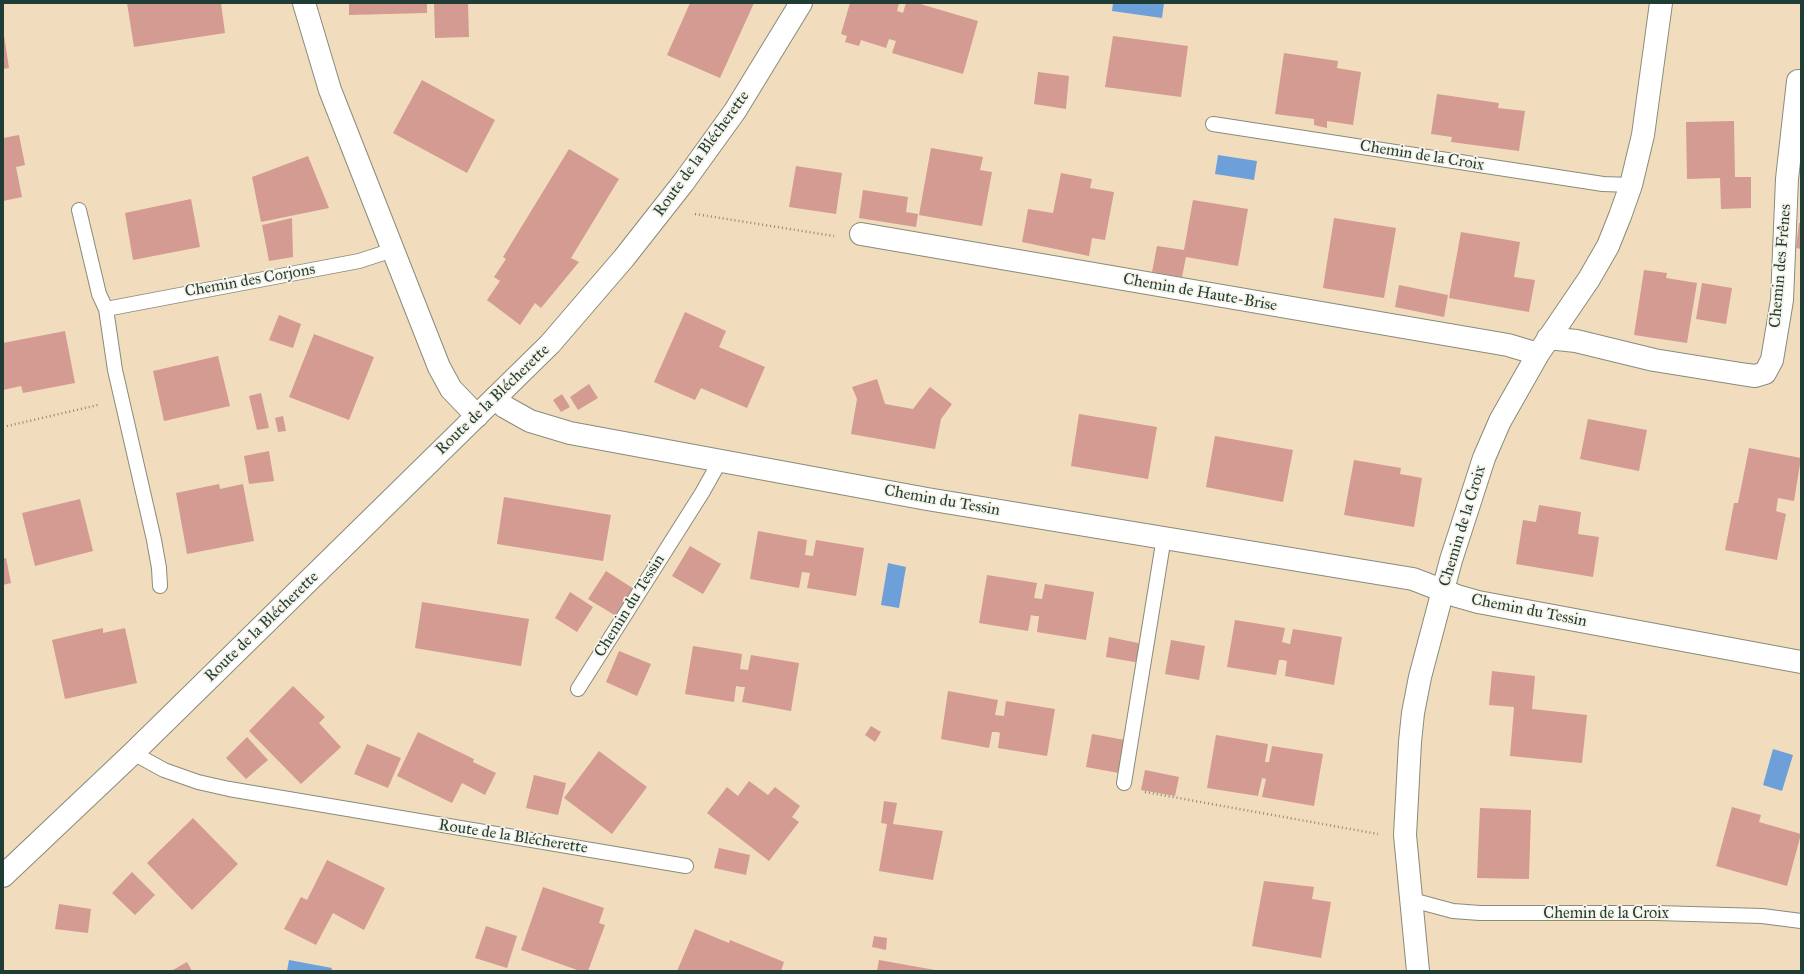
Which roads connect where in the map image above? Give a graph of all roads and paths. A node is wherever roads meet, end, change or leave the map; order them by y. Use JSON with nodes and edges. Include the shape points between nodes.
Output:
{"nodes":[{"id":1,"x":304,"y":3,"type":"edge"},
{"id":2,"x":801,"y":3,"type":"edge"},
{"id":3,"x":1661,"y":3,"type":"edge"},
{"id":4,"x":1798,"y":82,"type":"dead end"},
{"id":5,"x":1213,"y":124,"type":"dead end"},
{"id":6,"x":1631,"y":185,"type":"junction"},
{"id":7,"x":79,"y":210,"type":"dead end"},
{"id":8,"x":694,"y":213,"type":"dead end"},
{"id":9,"x":861,"y":234,"type":"joint"},
{"id":10,"x":393,"y":250,"type":"junction"},
{"id":11,"x":106,"y":309,"type":"junction"},
{"id":12,"x":1543,"y":346,"type":"junction"},
{"id":13,"x":495,"y":398,"type":"junction"},
{"id":14,"x":122,"y":399,"type":"junction"},
{"id":15,"x":478,"y":416,"type":"junction"},
{"id":16,"x":3,"y":427,"type":"edge"},
{"id":17,"x":720,"y":461,"type":"junction"},
{"id":18,"x":1164,"y":537,"type":"junction"},
{"id":19,"x":160,"y":586,"type":"dead end"},
{"id":20,"x":1443,"y":590,"type":"junction"},
{"id":21,"x":1801,"y":662,"type":"edge"},
{"id":22,"x":578,"y":689,"type":"dead end"},
{"id":23,"x":133,"y":753,"type":"junction"},
{"id":24,"x":1124,"y":783,"type":"joint"},
{"id":25,"x":1383,"y":835,"type":"dead end"},
{"id":26,"x":686,"y":866,"type":"dead end"},
{"id":27,"x":3,"y":876,"type":"edge"},
{"id":28,"x":1412,"y":900,"type":"junction"},
{"id":29,"x":1801,"y":921,"type":"edge"},
{"id":30,"x":1418,"y":971,"type":"edge"}],
"edges":[{"from":1,"to":10,"type":"street","via":[[330,90]]},
{"from":2,"to":13,"type":"street","name":"Route de la Blécherette","via":[[735,111],[683,183],[555,339]]},
{"from":3,"to":6,"type":"street","name":"Chemin de la Croix","via":[[1643,135]]},
{"from":4,"to":12,"type":"street","name":"Chemin des Frênes","via":[[1788,179],[1782,300],[1772,360],[1765,373],[1755,376],[1654,360],[1576,341]]},
{"from":5,"to":6,"type":"lane","name":"Chemin de la Croix","via":[[1603,184]]},
{"from":6,"to":12,"type":"street","name":"Chemin de la Croix","via":[[1608,246],[1589,279]]},
{"from":7,"to":11,"type":"lane","via":[[99,294]]},
{"from":8,"to":9,"type":"path","via":[[860,241]]},
{"from":9,"to":12,"type":"street","name":"Chemin de Haute-Brise","via":[[1508,345]]},
{"from":10,"to":11,"type":"lane","name":"Chemin des Corjons","via":[[359,261]]},
{"from":10,"to":15,"type":"street","via":[[439,367],[451,389]]},
{"from":11,"to":14,"type":"lane","via":[[108,336]]},
{"from":12,"to":20,"type":"street","name":"Chemin de la Croix","via":[[1500,421],[1484,458]]},
{"from":13,"to":15,"type":"street","name":"Route de la Blécherette"},
{"from":13,"to":17,"type":"street","name":"Chemin du Tessin","via":[[505,407],[530,421],[570,433]]},
{"from":14,"to":16,"type":"path"},
{"from":14,"to":19,"type":"lane","via":[[150,522]]},
{"from":15,"to":23,"type":"street","name":"Route de la Blécherette"},
{"from":17,"to":18,"type":"street","name":"Chemin du Tessin","via":[[927,499]]},
{"from":17,"to":22,"type":"lane","name":"Chemin du Tessin"},
{"from":18,"to":20,"type":"street","name":"Chemin du Tessin","via":[[1413,579]]},
{"from":18,"to":24,"type":"lane"},
{"from":20,"to":21,"type":"street","name":"Chemin du Tessin","via":[[1478,602]]},
{"from":20,"to":28,"type":"street","name":"Chemin de la Croix","via":[[1420,677],[1411,734],[1405,835]]},
{"from":23,"to":26,"type":"lane","name":"Route de la Blécherette","via":[[164,770],[229,789]]},
{"from":23,"to":27,"type":"street","name":"Route de la Blécherette"},
{"from":24,"to":25,"type":"path","via":[[1140,791]]},
{"from":28,"to":29,"type":"lane","name":"Chemin de la Croix","via":[[1453,911],[1480,913],[1694,914],[1762,916]]},
{"from":28,"to":30,"type":"street","name":"Chemin de la Croix"}]}
